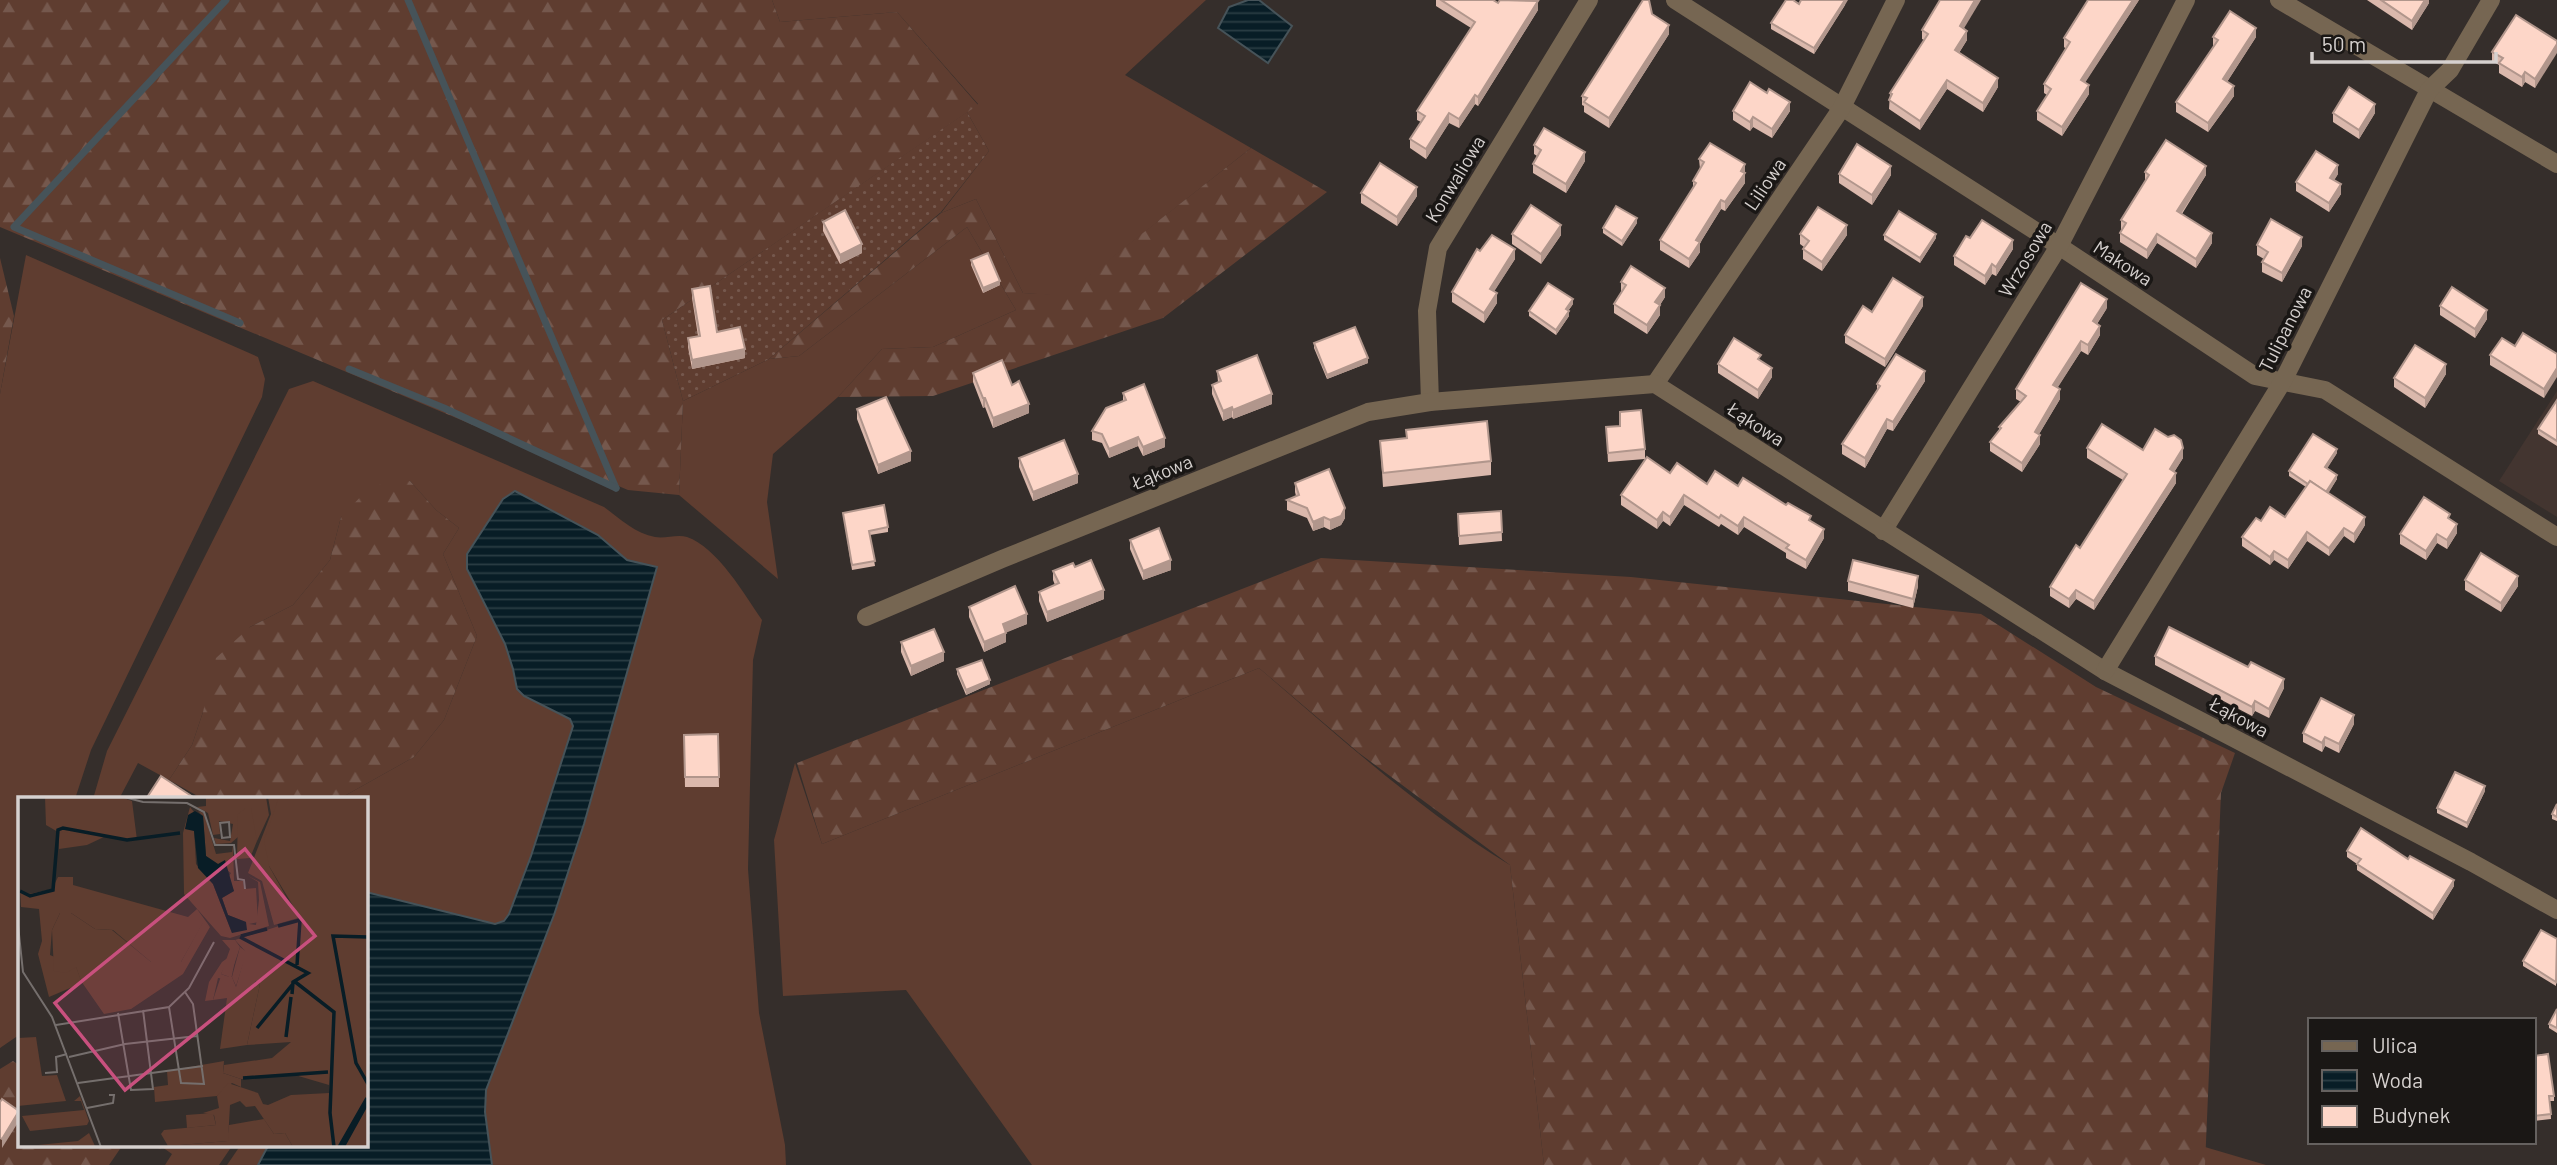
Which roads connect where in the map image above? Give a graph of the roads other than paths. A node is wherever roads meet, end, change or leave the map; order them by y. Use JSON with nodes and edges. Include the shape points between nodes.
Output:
{"nodes":[{"id":1,"x":1589,"y":0,"type":"edge"},
{"id":2,"x":1675,"y":0,"type":"edge"},
{"id":3,"x":1896,"y":0,"type":"edge"},
{"id":4,"x":2186,"y":0,"type":"edge"},
{"id":5,"x":2279,"y":0,"type":"edge"},
{"id":6,"x":2491,"y":0,"type":"edge"},
{"id":7,"x":2429,"y":90,"type":"junction"},
{"id":8,"x":1841,"y":109,"type":"junction"},
{"id":9,"x":2557,"y":164,"type":"edge"},
{"id":10,"x":2059,"y":246,"type":"junction"},
{"id":11,"x":2283,"y":381,"type":"junction"},
{"id":12,"x":1654,"y":384,"type":"junction"},
{"id":13,"x":1430,"y":402,"type":"junction"},
{"id":14,"x":1884,"y":531,"type":"junction"},
{"id":15,"x":2557,"y":537,"type":"edge"},
{"id":16,"x":866,"y":617,"type":"dead end"},
{"id":17,"x":2105,"y":671,"type":"junction"},
{"id":18,"x":2557,"y":910,"type":"edge"}],
"edges":[{"from":1,"to":13,"type":"street","name":"Konwaliowa","via":[[1438,248],[1427,311]]},
{"from":2,"to":8,"type":"street","name":"Makowa"},
{"from":3,"to":8,"type":"street","name":"Liliowa"},
{"from":4,"to":10,"type":"street","name":"Wrzosowa"},
{"from":5,"to":7,"type":"street"},
{"from":6,"to":7,"type":"street","name":"Tulipanowa","via":[[2450,69]]},
{"from":7,"to":9,"type":"street"},
{"from":7,"to":11,"type":"street","name":"Tulipanowa"},
{"from":8,"to":10,"type":"street","name":"Makowa"},
{"from":8,"to":12,"type":"street","name":"Liliowa"},
{"from":10,"to":11,"type":"street","name":"Makowa","via":[[2255,376]]},
{"from":10,"to":14,"type":"street","name":"Wrzosowa"},
{"from":11,"to":15,"type":"street","name":"Makowa","via":[[2325,390]]},
{"from":11,"to":17,"type":"street","name":"Tulipanowa"},
{"from":12,"to":13,"type":"street","name":"Łąkowa"},
{"from":12,"to":14,"type":"street","name":"Łąkowa"},
{"from":13,"to":16,"type":"street","name":"Łąkowa","via":[[1368,412]]},
{"from":14,"to":17,"type":"street","name":"Łąkowa"},
{"from":17,"to":18,"type":"street","name":"Łąkowa"}]}
